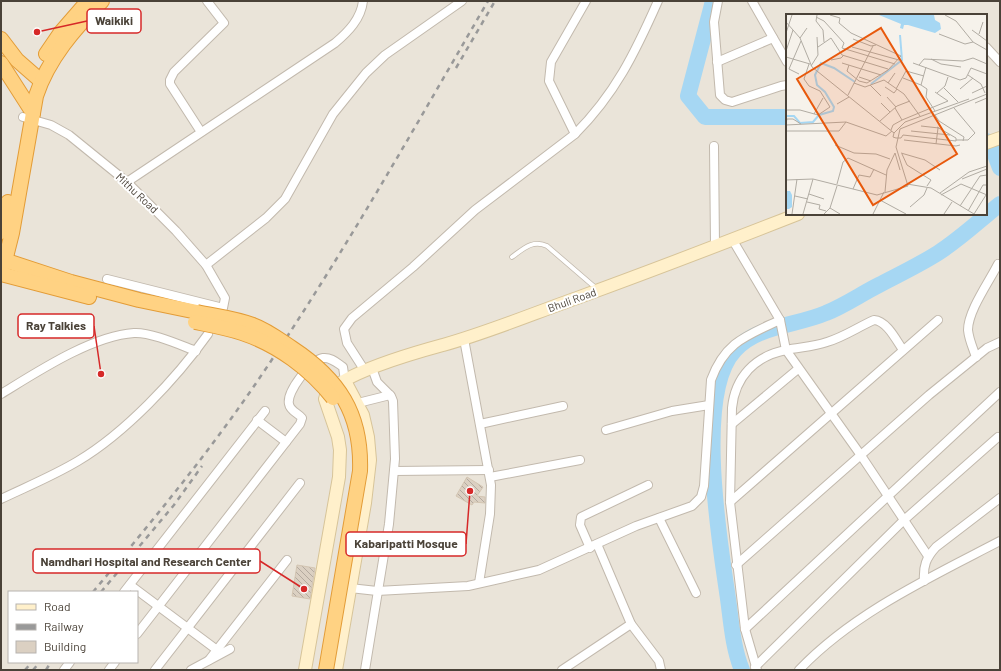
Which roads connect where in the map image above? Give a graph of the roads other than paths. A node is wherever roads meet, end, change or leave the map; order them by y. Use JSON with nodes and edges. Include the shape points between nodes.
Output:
{"nodes":[{"id":1,"x":88,"y":1,"type":"edge"},
{"id":2,"x":102,"y":1,"type":"edge"},
{"id":3,"x":207,"y":1,"type":"edge"},
{"id":4,"x":363,"y":1,"type":"edge"},
{"id":5,"x":462,"y":1,"type":"edge"},
{"id":6,"x":586,"y":1,"type":"edge"},
{"id":7,"x":658,"y":1,"type":"edge"},
{"id":8,"x":718,"y":1,"type":"edge"},
{"id":9,"x":752,"y":1,"type":"edge"},
{"id":10,"x":773,"y":38,"type":"junction"},
{"id":11,"x":1,"y":39,"type":"edge"},
{"id":12,"x":987,"y":48,"type":"edge"},
{"id":13,"x":6,"y":55,"type":"edge"},
{"id":14,"x":786,"y":60,"type":"edge"},
{"id":15,"x":717,"y":62,"type":"junction"},
{"id":16,"x":1000,"y":62,"type":"edge"},
{"id":17,"x":1,"y":63,"type":"edge"},
{"id":18,"x":37,"y":78,"type":"junction"},
{"id":19,"x":786,"y":85,"type":"edge"},
{"id":20,"x":28,"y":113,"type":"junction"},
{"id":21,"x":201,"y":132,"type":"junction"},
{"id":22,"x":575,"y":134,"type":"junction"},
{"id":23,"x":1000,"y":138,"type":"edge"},
{"id":24,"x":987,"y":143,"type":"edge"},
{"id":25,"x":714,"y":146,"type":"dead end"},
{"id":26,"x":127,"y":182,"type":"junction"},
{"id":27,"x":795,"y":215,"type":"edge"},
{"id":28,"x":1,"y":232,"type":"edge"},
{"id":29,"x":732,"y":240,"type":"junction"},
{"id":30,"x":715,"y":246,"type":"junction"},
{"id":31,"x":512,"y":257,"type":"dead end"},
{"id":32,"x":2,"y":263,"type":"edge"},
{"id":33,"x":998,"y":264,"type":"dead end"},
{"id":34,"x":206,"y":265,"type":"junction"},
{"id":35,"x":1,"y":274,"type":"edge"},
{"id":36,"x":107,"y":279,"type":"dead end"},
{"id":37,"x":599,"y":290,"type":"junction"},
{"id":38,"x":196,"y":317,"type":"junction"},
{"id":39,"x":938,"y":320,"type":"dead end"},
{"id":40,"x":780,"y":322,"type":"junction"},
{"id":41,"x":208,"y":334,"type":"dead end"},
{"id":42,"x":464,"y":339,"type":"junction"},
{"id":43,"x":1000,"y":342,"type":"edge"},
{"id":44,"x":786,"y":350,"type":"junction"},
{"id":45,"x":903,"y":350,"type":"junction"},
{"id":46,"x":196,"y":351,"type":"junction"},
{"id":47,"x":976,"y":357,"type":"junction"},
{"id":48,"x":798,"y":369,"type":"junction"},
{"id":49,"x":368,"y":370,"type":"junction"},
{"id":50,"x":345,"y":381,"type":"junction"},
{"id":51,"x":1000,"y":392,"type":"edge"},
{"id":52,"x":1,"y":394,"type":"edge"},
{"id":53,"x":390,"y":395,"type":"junction"},
{"id":54,"x":358,"y":403,"type":"junction"},
{"id":55,"x":708,"y":405,"type":"junction"},
{"id":56,"x":563,"y":406,"type":"dead end"},
{"id":57,"x":265,"y":411,"type":"dead end"},
{"id":58,"x":830,"y":413,"type":"junction"},
{"id":59,"x":257,"y":420,"type":"junction"},
{"id":60,"x":480,"y":424,"type":"junction"},
{"id":61,"x":732,"y":424,"type":"junction"},
{"id":62,"x":606,"y":430,"type":"dead end"},
{"id":63,"x":998,"y":437,"type":"dead end"},
{"id":64,"x":286,"y":442,"type":"junction"},
{"id":65,"x":860,"y":454,"type":"junction"},
{"id":66,"x":580,"y":460,"type":"dead end"},
{"id":67,"x":394,"y":471,"type":"junction"},
{"id":68,"x":489,"y":473,"type":"junction"},
{"id":69,"x":300,"y":483,"type":"dead end"},
{"id":70,"x":648,"y":485,"type":"dead end"},
{"id":71,"x":888,"y":496,"type":"junction"},
{"id":72,"x":1000,"y":498,"type":"edge"},
{"id":73,"x":1,"y":499,"type":"edge"},
{"id":74,"x":730,"y":502,"type":"junction"},
{"id":75,"x":659,"y":518,"type":"junction"},
{"id":76,"x":904,"y":520,"type":"junction"},
{"id":77,"x":1000,"y":541,"type":"edge"},
{"id":78,"x":593,"y":546,"type":"junction"},
{"id":79,"x":928,"y":556,"type":"junction"},
{"id":80,"x":287,"y":560,"type":"dead end"},
{"id":81,"x":736,"y":565,"type":"junction"},
{"id":82,"x":924,"y":581,"type":"junction"},
{"id":83,"x":479,"y":583,"type":"junction"},
{"id":84,"x":130,"y":585,"type":"junction"},
{"id":85,"x":350,"y":588,"type":"junction"},
{"id":86,"x":377,"y":590,"type":"junction"},
{"id":87,"x":125,"y":591,"type":"edge"},
{"id":88,"x":138,"y":591,"type":"edge"},
{"id":89,"x":138,"y":591,"type":"edge"},
{"id":90,"x":696,"y":592,"type":"dead end"},
{"id":91,"x":158,"y":607,"type":"junction"},
{"id":92,"x":631,"y":624,"type":"junction"},
{"id":93,"x":188,"y":628,"type":"junction"},
{"id":94,"x":745,"y":629,"type":"junction"},
{"id":95,"x":138,"y":633,"type":"edge"},
{"id":96,"x":230,"y":649,"type":"dead end"},
{"id":97,"x":217,"y":650,"type":"junction"},
{"id":98,"x":209,"y":660,"type":"junction"},
{"id":99,"x":756,"y":668,"type":"edge"},
{"id":100,"x":155,"y":670,"type":"edge"},
{"id":101,"x":190,"y":670,"type":"edge"},
{"id":102,"x":305,"y":670,"type":"edge"},
{"id":103,"x":317,"y":670,"type":"edge"},
{"id":104,"x":326,"y":670,"type":"edge"},
{"id":105,"x":336,"y":670,"type":"edge"},
{"id":106,"x":365,"y":670,"type":"edge"},
{"id":107,"x":562,"y":670,"type":"edge"},
{"id":108,"x":661,"y":670,"type":"edge"},
{"id":109,"x":799,"y":670,"type":"edge"}],
"edges":[{"from":1,"to":18,"type":"highway","via":[[61,32]]},
{"from":2,"to":18,"type":"highway"},
{"from":3,"to":21,"type":"street","via":[[224,23],[174,72],[170,80],[170,84]]},
{"from":4,"to":21,"type":"street","via":[[358,19],[335,43]]},
{"from":5,"to":34,"type":"street","via":[[385,55],[366,73],[333,114],[285,199],[266,218]]},
{"from":6,"to":22,"type":"street","via":[[551,62],[549,82]]},
{"from":7,"to":22,"type":"street","via":[[627,67],[594,116]]},
{"from":8,"to":15,"type":"street","via":[[714,22]]},
{"from":9,"to":10,"type":"street"},
{"from":10,"to":14,"type":"street"},
{"from":10,"to":15,"type":"street"},
{"from":11,"to":13,"type":"highway"},
{"from":12,"to":16,"type":"street"},
{"from":13,"to":18,"type":"highway"},
{"from":15,"to":19,"type":"street","via":[[720,95],[725,100],[732,102]]},
{"from":17,"to":20,"type":"highway"},
{"from":18,"to":20,"type":"highway"},
{"from":20,"to":26,"type":"street","name":"Mithu Road","via":[[69,135]]},
{"from":20,"to":28,"type":"highway"},
{"from":20,"to":32,"type":"highway","via":[[12,233]]},
{"from":21,"to":26,"type":"street"},
{"from":22,"to":49,"type":"street","via":[[475,210],[352,318],[344,329],[346,342]]},
{"from":23,"to":24,"type":"main road"},
{"from":25,"to":30,"type":"street"},
{"from":26,"to":34,"type":"street","name":"Mithu Road"},
{"from":27,"to":29,"type":"main road","name":"Bhuli Road"},
{"from":29,"to":30,"type":"main road","name":"Bhuli Road"},
{"from":29,"to":40,"type":"street"},
{"from":30,"to":37,"type":"main road","name":"Bhuli Road"},
{"from":31,"to":37,"type":"lane","via":[[534,243],[541,243]]},
{"from":32,"to":38,"type":"highway"},
{"from":33,"to":47,"type":"street","via":[[969,324],[969,339]]},
{"from":34,"to":36,"type":"street","name":"Mithu Road","via":[[225,298],[223,308]]},
{"from":35,"to":38,"type":"highway"},
{"from":37,"to":42,"type":"main road","name":"Bhuli Road"},
{"from":38,"to":103,"type":"highway","bridge":true,"via":[[241,332],[280,351],[323,385],[337,404],[346,425],[352,460],[350,485]]},
{"from":38,"to":104,"type":"highway","bridge":true,"via":[[254,326],[297,351],[313,362],[335,384],[354,419],[360,445],[360,471]]},
{"from":39,"to":45,"type":"street"},
{"from":40,"to":44,"type":"street"},
{"from":40,"to":55,"type":"street","via":[[735,342],[724,353],[711,380]]},
{"from":41,"to":46,"type":"street"},
{"from":42,"to":49,"type":"main road","name":"Bhuli Road","via":[[392,360]]},
{"from":42,"to":60,"type":"street"},
{"from":43,"to":47,"type":"street"},
{"from":44,"to":45,"type":"street","via":[[809,348],[829,342],[874,320],[879,320],[885,325]]},
{"from":44,"to":48,"type":"street"},
{"from":44,"to":61,"type":"street","via":[[768,355],[754,363],[742,377],[734,396]]},
{"from":45,"to":58,"type":"street"},
{"from":46,"to":52,"type":"street","via":[[164,339],[135,333],[109,338],[80,350]]},
{"from":46,"to":73,"type":"street","via":[[162,390],[108,439],[78,461]]},
{"from":47,"to":65,"type":"street"},
{"from":48,"to":58,"type":"street"},
{"from":48,"to":61,"type":"street"},
{"from":49,"to":50,"type":"main road","name":"Bhuli Road"},
{"from":49,"to":53,"type":"street"},
{"from":50,"to":54,"type":"main road"},
{"from":50,"to":64,"type":"street","via":[[343,367],[331,359],[318,360],[307,369],[289,397],[290,407],[300,415],[302,421]]},
{"from":50,"to":102,"type":"main road","name":"Bhuli Road","via":[[328,392],[325,399],[338,437],[340,477]]},
{"from":51,"to":71,"type":"street"},
{"from":53,"to":54,"type":"street"},
{"from":53,"to":67,"type":"street","via":[[395,412]]},
{"from":54,"to":85,"type":"main road","via":[[368,437],[370,466]]},
{"from":55,"to":62,"type":"street","via":[[672,411]]},
{"from":55,"to":75,"type":"street","via":[[704,486],[701,497],[692,506]]},
{"from":56,"to":60,"type":"street"},
{"from":57,"to":59,"type":"street"},
{"from":58,"to":65,"type":"street"},
{"from":58,"to":74,"type":"street"},
{"from":59,"to":64,"type":"street"},
{"from":59,"to":84,"type":"street"},
{"from":60,"to":68,"type":"street"},
{"from":61,"to":74,"type":"street"},
{"from":63,"to":76,"type":"street"},
{"from":64,"to":91,"type":"street"},
{"from":65,"to":71,"type":"street"},
{"from":65,"to":81,"type":"street"},
{"from":66,"to":68,"type":"street"},
{"from":67,"to":68,"type":"street"},
{"from":67,"to":86,"type":"street","via":[[389,524]]},
{"from":68,"to":83,"type":"street","via":[[490,514]]},
{"from":69,"to":93,"type":"street"},
{"from":70,"to":78,"type":"street","via":[[581,517],[580,525]]},
{"from":71,"to":76,"type":"street"},
{"from":71,"to":94,"type":"street"},
{"from":72,"to":79,"type":"street"},
{"from":74,"to":81,"type":"street"},
{"from":75,"to":78,"type":"street"},
{"from":75,"to":90,"type":"street"},
{"from":76,"to":79,"type":"street"},
{"from":76,"to":99,"type":"street"},
{"from":77,"to":82,"type":"street"},
{"from":78,"to":83,"type":"street","via":[[539,570]]},
{"from":78,"to":92,"type":"street"},
{"from":79,"to":82,"type":"street","via":[[923,568]]},
{"from":80,"to":97,"type":"street"},
{"from":81,"to":94,"type":"street"},
{"from":82,"to":109,"type":"street","via":[[840,633]]},
{"from":83,"to":86,"type":"street","via":[[468,586]]},
{"from":84,"to":87,"type":"street"},
{"from":84,"to":88,"type":"street"},
{"from":85,"to":86,"type":"street"},
{"from":85,"to":105,"type":"main road"},
{"from":86,"to":106,"type":"street"},
{"from":89,"to":91,"type":"street"},
{"from":91,"to":93,"type":"street"},
{"from":91,"to":95,"type":"street"},
{"from":92,"to":107,"type":"street"},
{"from":92,"to":108,"type":"street","via":[[659,661]]},
{"from":93,"to":97,"type":"street"},
{"from":93,"to":100,"type":"street"},
{"from":94,"to":99,"type":"street"},
{"from":96,"to":98,"type":"street"},
{"from":97,"to":98,"type":"street"},
{"from":98,"to":101,"type":"street"}]}
